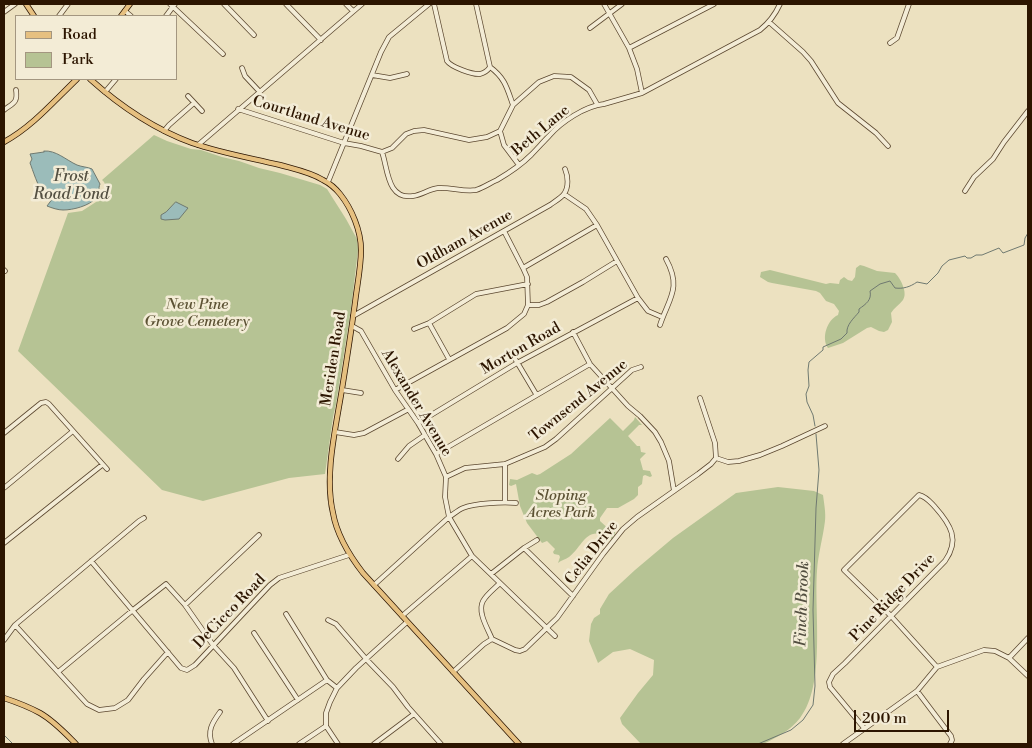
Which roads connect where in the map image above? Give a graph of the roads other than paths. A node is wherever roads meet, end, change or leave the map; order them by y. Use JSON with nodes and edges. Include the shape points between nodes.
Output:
{"nodes":[{"id":1,"x":15,"y":4,"type":"edge"},
{"id":2,"x":26,"y":4,"type":"edge"},
{"id":3,"x":68,"y":4,"type":"edge"},
{"id":4,"x":130,"y":4,"type":"edge"},
{"id":5,"x":224,"y":4,"type":"edge"},
{"id":6,"x":286,"y":4,"type":"edge"},
{"id":7,"x":346,"y":4,"type":"edge"},
{"id":8,"x":362,"y":4,"type":"edge"},
{"id":9,"x":429,"y":4,"type":"edge"},
{"id":10,"x":434,"y":4,"type":"edge"},
{"id":11,"x":476,"y":4,"type":"edge"},
{"id":12,"x":604,"y":4,"type":"edge"},
{"id":13,"x":622,"y":4,"type":"edge"},
{"id":14,"x":714,"y":4,"type":"edge"},
{"id":15,"x":780,"y":4,"type":"edge"},
{"id":16,"x":909,"y":4,"type":"edge"},
{"id":17,"x":173,"y":5,"type":"edge"},
{"id":18,"x":125,"y":11,"type":"junction"},
{"id":19,"x":353,"y":11,"type":"junction"},
{"id":20,"x":4,"y":12,"type":"edge"},
{"id":21,"x":609,"y":14,"type":"junction"},
{"id":22,"x":33,"y":15,"type":"edge"},
{"id":23,"x":60,"y":15,"type":"edge"},
{"id":24,"x":122,"y":15,"type":"edge"},
{"id":25,"x":130,"y":15,"type":"edge"},
{"id":26,"x":769,"y":22,"type":"junction"},
{"id":27,"x":590,"y":28,"type":"dead end"},
{"id":28,"x":254,"y":35,"type":"dead end"},
{"id":29,"x":321,"y":40,"type":"junction"},
{"id":30,"x":890,"y":43,"type":"dead end"},
{"id":31,"x":629,"y":48,"type":"junction"},
{"id":32,"x":223,"y":54,"type":"dead end"},
{"id":33,"x":490,"y":67,"type":"junction"},
{"id":34,"x":242,"y":68,"type":"dead end"},
{"id":35,"x":407,"y":74,"type":"dead end"},
{"id":36,"x":372,"y":75,"type":"junction"},
{"id":37,"x":75,"y":80,"type":"edge"},
{"id":38,"x":91,"y":80,"type":"edge"},
{"id":39,"x":115,"y":80,"type":"edge"},
{"id":40,"x":16,"y":90,"type":"dead end"},
{"id":41,"x":259,"y":91,"type":"junction"},
{"id":42,"x":105,"y":92,"type":"junction"},
{"id":43,"x":642,"y":93,"type":"junction"},
{"id":44,"x":188,"y":96,"type":"dead end"},
{"id":45,"x":194,"y":103,"type":"junction"},
{"id":46,"x":597,"y":104,"type":"junction"},
{"id":47,"x":513,"y":105,"type":"junction"},
{"id":48,"x":238,"y":109,"type":"junction"},
{"id":49,"x":4,"y":110,"type":"edge"},
{"id":50,"x":1028,"y":111,"type":"edge"},
{"id":51,"x":202,"y":112,"type":"dead end"},
{"id":52,"x":164,"y":131,"type":"junction"},
{"id":53,"x":500,"y":131,"type":"junction"},
{"id":54,"x":4,"y":142,"type":"edge"},
{"id":55,"x":344,"y":143,"type":"junction"},
{"id":56,"x":198,"y":145,"type":"junction"},
{"id":57,"x":888,"y":146,"type":"dead end"},
{"id":58,"x":382,"y":152,"type":"junction"},
{"id":59,"x":519,"y":165,"type":"junction"},
{"id":60,"x":565,"y":169,"type":"dead end"},
{"id":61,"x":328,"y":182,"type":"junction"},
{"id":62,"x":965,"y":191,"type":"dead end"},
{"id":63,"x":564,"y":194,"type":"junction"},
{"id":64,"x":597,"y":225,"type":"junction"},
{"id":65,"x":504,"y":231,"type":"junction"},
{"id":66,"x":666,"y":260,"type":"dead end"},
{"id":67,"x":617,"y":261,"type":"junction"},
{"id":68,"x":524,"y":268,"type":"junction"},
{"id":69,"x":528,"y":284,"type":"junction"},
{"id":70,"x":638,"y":298,"type":"junction"},
{"id":71,"x":528,"y":305,"type":"junction"},
{"id":72,"x":353,"y":316,"type":"junction"},
{"id":73,"x":662,"y":317,"type":"junction"},
{"id":74,"x":429,"y":323,"type":"junction"},
{"id":75,"x":660,"y":325,"type":"dead end"},
{"id":76,"x":352,"y":326,"type":"junction"},
{"id":77,"x":414,"y":330,"type":"dead end"},
{"id":78,"x":572,"y":332,"type":"junction"},
{"id":79,"x":511,"y":352,"type":"dead end"},
{"id":80,"x":449,"y":359,"type":"junction"},
{"id":81,"x":517,"y":363,"type":"junction"},
{"id":82,"x":590,"y":364,"type":"junction"},
{"id":83,"x":641,"y":367,"type":"dead end"},
{"id":84,"x":612,"y":388,"type":"junction"},
{"id":85,"x":342,"y":390,"type":"junction"},
{"id":86,"x":395,"y":390,"type":"junction"},
{"id":87,"x":361,"y":393,"type":"dead end"},
{"id":88,"x":536,"y":394,"type":"junction"},
{"id":89,"x":700,"y":398,"type":"dead end"},
{"id":90,"x":407,"y":410,"type":"junction"},
{"id":91,"x":418,"y":423,"type":"junction"},
{"id":92,"x":826,"y":426,"type":"dead end"},
{"id":93,"x":73,"y":431,"type":"junction"},
{"id":94,"x":335,"y":432,"type":"junction"},
{"id":95,"x":4,"y":433,"type":"edge"},
{"id":96,"x":425,"y":436,"type":"junction"},
{"id":97,"x":436,"y":454,"type":"junction"},
{"id":98,"x":716,"y":458,"type":"junction"},
{"id":99,"x":398,"y":459,"type":"dead end"},
{"id":100,"x":505,"y":464,"type":"junction"},
{"id":101,"x":102,"y":465,"type":"junction"},
{"id":102,"x":107,"y":469,"type":"dead end"},
{"id":103,"x":446,"y":477,"type":"junction"},
{"id":104,"x":4,"y":488,"type":"edge"},
{"id":105,"x":674,"y":491,"type":"junction"},
{"id":106,"x":505,"y":502,"type":"junction"},
{"id":107,"x":516,"y":503,"type":"dead end"},
{"id":108,"x":449,"y":517,"type":"junction"},
{"id":109,"x":144,"y":518,"type":"dead end"},
{"id":110,"x":259,"y":535,"type":"dead end"},
{"id":111,"x":537,"y":540,"type":"dead end"},
{"id":112,"x":4,"y":543,"type":"edge"},
{"id":113,"x":524,"y":548,"type":"junction"},
{"id":114,"x":349,"y":555,"type":"junction"},
{"id":115,"x":472,"y":556,"type":"junction"},
{"id":116,"x":91,"y":561,"type":"junction"},
{"id":117,"x":491,"y":574,"type":"junction"},
{"id":118,"x":500,"y":583,"type":"junction"},
{"id":119,"x":374,"y":585,"type":"junction"},
{"id":120,"x":573,"y":596,"type":"junction"},
{"id":121,"x":185,"y":605,"type":"junction"},
{"id":122,"x":133,"y":610,"type":"junction"},
{"id":123,"x":286,"y":614,"type":"dead end"},
{"id":124,"x":402,"y":616,"type":"junction"},
{"id":125,"x":891,"y":616,"type":"junction"},
{"id":126,"x":328,"y":620,"type":"dead end"},
{"id":127,"x":407,"y":622,"type":"junction"},
{"id":128,"x":15,"y":625,"type":"junction"},
{"id":129,"x":547,"y":628,"type":"junction"},
{"id":130,"x":254,"y":633,"type":"dead end"},
{"id":131,"x":555,"y":636,"type":"dead end"},
{"id":132,"x":1028,"y":638,"type":"edge"},
{"id":133,"x":492,"y":639,"type":"junction"},
{"id":134,"x":4,"y":640,"type":"edge"},
{"id":135,"x":213,"y":646,"type":"junction"},
{"id":136,"x":168,"y":652,"type":"junction"},
{"id":137,"x":1009,"y":658,"type":"junction"},
{"id":138,"x":366,"y":660,"type":"junction"},
{"id":139,"x":937,"y":667,"type":"junction"},
{"id":140,"x":58,"y":672,"type":"junction"},
{"id":141,"x":453,"y":672,"type":"junction"},
{"id":142,"x":1028,"y":676,"type":"edge"},
{"id":143,"x":327,"y":680,"type":"junction"},
{"id":144,"x":337,"y":688,"type":"junction"},
{"id":145,"x":917,"y":691,"type":"junction"},
{"id":146,"x":4,"y":698,"type":"edge"},
{"id":147,"x":298,"y":700,"type":"junction"},
{"id":148,"x":220,"y":712,"type":"dead end"},
{"id":149,"x":414,"y":714,"type":"junction"},
{"id":150,"x":268,"y":721,"type":"junction"},
{"id":151,"x":326,"y":726,"type":"junction"},
{"id":152,"x":864,"y":728,"type":"junction"},
{"id":153,"x":76,"y":744,"type":"edge"},
{"id":154,"x":212,"y":744,"type":"edge"},
{"id":155,"x":233,"y":744,"type":"edge"},
{"id":156,"x":300,"y":744,"type":"edge"},
{"id":157,"x":338,"y":744,"type":"edge"},
{"id":158,"x":374,"y":744,"type":"edge"},
{"id":159,"x":441,"y":744,"type":"edge"},
{"id":160,"x":520,"y":744,"type":"edge"},
{"id":161,"x":843,"y":744,"type":"edge"},
{"id":162,"x":950,"y":744,"type":"edge"}],
"edges":[{"from":1,"to":20,"type":"street"},
{"from":2,"to":22,"type":"main road"},
{"from":3,"to":23,"type":"street"},
{"from":4,"to":18,"type":"main road"},
{"from":5,"to":28,"type":"street"},
{"from":6,"to":29,"type":"street"},
{"from":7,"to":19,"type":"street"},
{"from":8,"to":19,"type":"street"},
{"from":9,"to":36,"type":"street","via":[[390,37]]},
{"from":10,"to":33,"type":"street","via":[[449,64],[480,74]]},
{"from":11,"to":33,"type":"street"},
{"from":12,"to":21,"type":"street"},
{"from":13,"to":21,"type":"street"},
{"from":14,"to":31,"type":"street"},
{"from":15,"to":26,"type":"street","name":"Beth Lane"},
{"from":16,"to":30,"type":"street","via":[[897,38]]},
{"from":17,"to":32,"type":"street"},
{"from":18,"to":24,"type":"main road"},
{"from":18,"to":25,"type":"street"},
{"from":19,"to":29,"type":"street"},
{"from":21,"to":27,"type":"street"},
{"from":21,"to":31,"type":"street"},
{"from":26,"to":43,"type":"street","name":"Beth Lane","via":[[760,30]]},
{"from":26,"to":57,"type":"street","via":[[811,61],[838,103]]},
{"from":29,"to":41,"type":"street"},
{"from":31,"to":43,"type":"street","via":[[638,69]]},
{"from":33,"to":47,"type":"street","via":[[504,81]]},
{"from":34,"to":41,"type":"street"},
{"from":35,"to":36,"type":"street","via":[[390,78]]},
{"from":36,"to":55,"type":"street"},
{"from":37,"to":54,"type":"main road","via":[[30,124]]},
{"from":38,"to":42,"type":"main road","name":"Meriden Road"},
{"from":39,"to":42,"type":"street"},
{"from":40,"to":49,"type":"street","via":[[14,102]]},
{"from":41,"to":48,"type":"street"},
{"from":42,"to":52,"type":"main road","name":"Meriden Road"},
{"from":43,"to":46,"type":"street","name":"Beth Lane"},
{"from":44,"to":45,"type":"street"},
{"from":45,"to":51,"type":"street"},
{"from":45,"to":52,"type":"street"},
{"from":46,"to":47,"type":"street","via":[[589,90],[571,77],[554,76],[539,82]]},
{"from":46,"to":59,"type":"street","name":"Beth Lane","via":[[567,120]]},
{"from":47,"to":53,"type":"street"},
{"from":48,"to":55,"type":"street","name":"Courtland Avenue"},
{"from":48,"to":56,"type":"street"},
{"from":50,"to":62,"type":"street"},
{"from":52,"to":56,"type":"main road","name":"Meriden Road"},
{"from":53,"to":58,"type":"street","name":"Courtland Avenue","via":[[469,140],[424,130],[414,131]]},
{"from":53,"to":59,"type":"street","via":[[504,145]]},
{"from":55,"to":58,"type":"street","name":"Courtland Avenue"},
{"from":55,"to":61,"type":"street"},
{"from":56,"to":61,"type":"main road","name":"Meriden Road","via":[[296,170]]},
{"from":58,"to":59,"type":"street","name":"Beth Lane","via":[[392,188],[406,196],[438,188],[477,190]]},
{"from":60,"to":63,"type":"street","via":[[568,182]]},
{"from":61,"to":72,"type":"main road","name":"Meriden Road","via":[[340,193],[350,210],[361,244]]},
{"from":63,"to":64,"type":"street","via":[[586,209]]},
{"from":63,"to":65,"type":"street","name":"Oldham Avenue"},
{"from":64,"to":67,"type":"street"},
{"from":64,"to":68,"type":"street"},
{"from":65,"to":68,"type":"street"},
{"from":65,"to":72,"type":"street","name":"Oldham Avenue"},
{"from":66,"to":73,"type":"street","via":[[674,281],[672,295]]},
{"from":67,"to":70,"type":"street"},
{"from":67,"to":71,"type":"street","via":[[547,302]]},
{"from":68,"to":69,"type":"street"},
{"from":69,"to":71,"type":"street"},
{"from":69,"to":74,"type":"street","via":[[476,294]]},
{"from":70,"to":73,"type":"street","via":[[648,311]]},
{"from":70,"to":78,"type":"street","name":"Morton Road"},
{"from":71,"to":80,"type":"street","via":[[524,314],[507,328]]},
{"from":72,"to":76,"type":"main road","name":"Meriden Road"},
{"from":73,"to":75,"type":"street"},
{"from":74,"to":77,"type":"street"},
{"from":74,"to":80,"type":"street"},
{"from":76,"to":85,"type":"main road","name":"Meriden Road"},
{"from":76,"to":86,"type":"street","name":"Alexander Avenue","via":[[361,331]]},
{"from":78,"to":81,"type":"street","name":"Morton Road"},
{"from":78,"to":82,"type":"street"},
{"from":79,"to":81,"type":"street"},
{"from":80,"to":86,"type":"street"},
{"from":81,"to":88,"type":"street"},
{"from":81,"to":91,"type":"street","name":"Morton Road"},
{"from":82,"to":84,"type":"street"},
{"from":82,"to":88,"type":"street"},
{"from":83,"to":84,"type":"street","name":"Townsend Avenue","via":[[632,370]]},
{"from":84,"to":100,"type":"street","name":"Townsend Avenue","via":[[545,447]]},
{"from":84,"to":105,"type":"street","via":[[655,432],[669,462]]},
{"from":85,"to":87,"type":"street"},
{"from":85,"to":94,"type":"main road","name":"Meriden Road"},
{"from":86,"to":90,"type":"street","name":"Alexander Avenue"},
{"from":88,"to":97,"type":"street"},
{"from":89,"to":98,"type":"street","via":[[715,443]]},
{"from":90,"to":91,"type":"street","name":"Alexander Avenue"},
{"from":90,"to":94,"type":"street","via":[[364,434]]},
{"from":91,"to":96,"type":"street","name":"Alexander Avenue"},
{"from":92,"to":98,"type":"street","via":[[760,455],[728,462]]},
{"from":93,"to":95,"type":"street","via":[[46,402]]},
{"from":93,"to":101,"type":"street"},
{"from":93,"to":104,"type":"street"},
{"from":94,"to":114,"type":"main road","name":"Meriden Road","via":[[330,476],[332,509]]},
{"from":96,"to":97,"type":"street","name":"Alexander Avenue"},
{"from":96,"to":99,"type":"street","via":[[408,446]]},
{"from":97,"to":103,"type":"street","name":"Alexander Avenue"},
{"from":98,"to":105,"type":"street","name":"Celia Drive"},
{"from":100,"to":103,"type":"street","name":"Townsend Avenue","via":[[465,468]]},
{"from":100,"to":106,"type":"street"},
{"from":101,"to":102,"type":"street"},
{"from":101,"to":112,"type":"street"},
{"from":103,"to":108,"type":"street","name":"Alexander Avenue","via":[[445,498]]},
{"from":105,"to":120,"type":"street","name":"Celia Drive","via":[[623,529]]},
{"from":106,"to":107,"type":"street"},
{"from":106,"to":108,"type":"street","via":[[463,508]]},
{"from":108,"to":115,"type":"street","name":"Alexander Avenue"},
{"from":108,"to":119,"type":"street"},
{"from":109,"to":116,"type":"street"},
{"from":110,"to":121,"type":"street"},
{"from":111,"to":113,"type":"street"},
{"from":113,"to":117,"type":"street"},
{"from":113,"to":120,"type":"street"},
{"from":114,"to":119,"type":"main road","name":"Meriden Road"},
{"from":114,"to":135,"type":"street","name":"DeCicco Road","via":[[279,578]]},
{"from":115,"to":117,"type":"street","name":"Alexander Avenue"},
{"from":115,"to":124,"type":"street"},
{"from":116,"to":122,"type":"street"},
{"from":116,"to":128,"type":"street"},
{"from":117,"to":118,"type":"street","name":"Alexander Avenue"},
{"from":118,"to":129,"type":"street","name":"Alexander Avenue"},
{"from":118,"to":133,"type":"street","via":[[484,600],[481,610]]},
{"from":119,"to":124,"type":"main road","name":"Meriden Road"},
{"from":120,"to":129,"type":"street","name":"Celia Drive"},
{"from":121,"to":122,"type":"street","via":[[166,584]]},
{"from":121,"to":135,"type":"street"},
{"from":122,"to":136,"type":"street"},
{"from":122,"to":140,"type":"street"},
{"from":123,"to":143,"type":"street"},
{"from":124,"to":127,"type":"main road","name":"Meriden Road"},
{"from":125,"to":125,"type":"street","name":"Pine Ridge Drive","via":[[844,570],[916,498],[924,496],[951,530],[951,552]]},
{"from":125,"to":139,"type":"street"},
{"from":125,"to":152,"type":"street","name":"Pine Ridge Drive","via":[[833,674],[829,682]]},
{"from":126,"to":138,"type":"street","via":[[336,624]]},
{"from":127,"to":138,"type":"street"},
{"from":127,"to":141,"type":"main road","name":"Meriden Road"},
{"from":128,"to":134,"type":"street"},
{"from":128,"to":140,"type":"street"},
{"from":129,"to":131,"type":"street","name":"Alexander Avenue"},
{"from":129,"to":133,"type":"street","name":"Celia Drive","via":[[520,651]]},
{"from":130,"to":147,"type":"street"},
{"from":132,"to":137,"type":"street"},
{"from":133,"to":141,"type":"street"},
{"from":135,"to":136,"type":"street","name":"DeCicco Road","via":[[187,670],[181,668]]},
{"from":135,"to":150,"type":"street","via":[[234,668]]},
{"from":136,"to":140,"type":"street","via":[[128,700],[115,708],[99,710],[86,704]]},
{"from":137,"to":139,"type":"street","via":[[984,650]]},
{"from":137,"to":142,"type":"street"},
{"from":138,"to":144,"type":"street"},
{"from":138,"to":149,"type":"street"},
{"from":139,"to":145,"type":"street"},
{"from":141,"to":160,"type":"main road","name":"Meriden Road"},
{"from":143,"to":144,"type":"street"},
{"from":143,"to":147,"type":"street"},
{"from":144,"to":151,"type":"street","via":[[326,713]]},
{"from":145,"to":152,"type":"street"},
{"from":145,"to":162,"type":"street","via":[[952,736]]},
{"from":146,"to":153,"type":"main road","via":[[42,714]]},
{"from":147,"to":150,"type":"street"},
{"from":148,"to":154,"type":"street","via":[[210,728]]},
{"from":149,"to":158,"type":"street"},
{"from":149,"to":159,"type":"street"},
{"from":150,"to":155,"type":"street"},
{"from":151,"to":156,"type":"street"},
{"from":151,"to":157,"type":"street"},
{"from":152,"to":161,"type":"street"}]}
